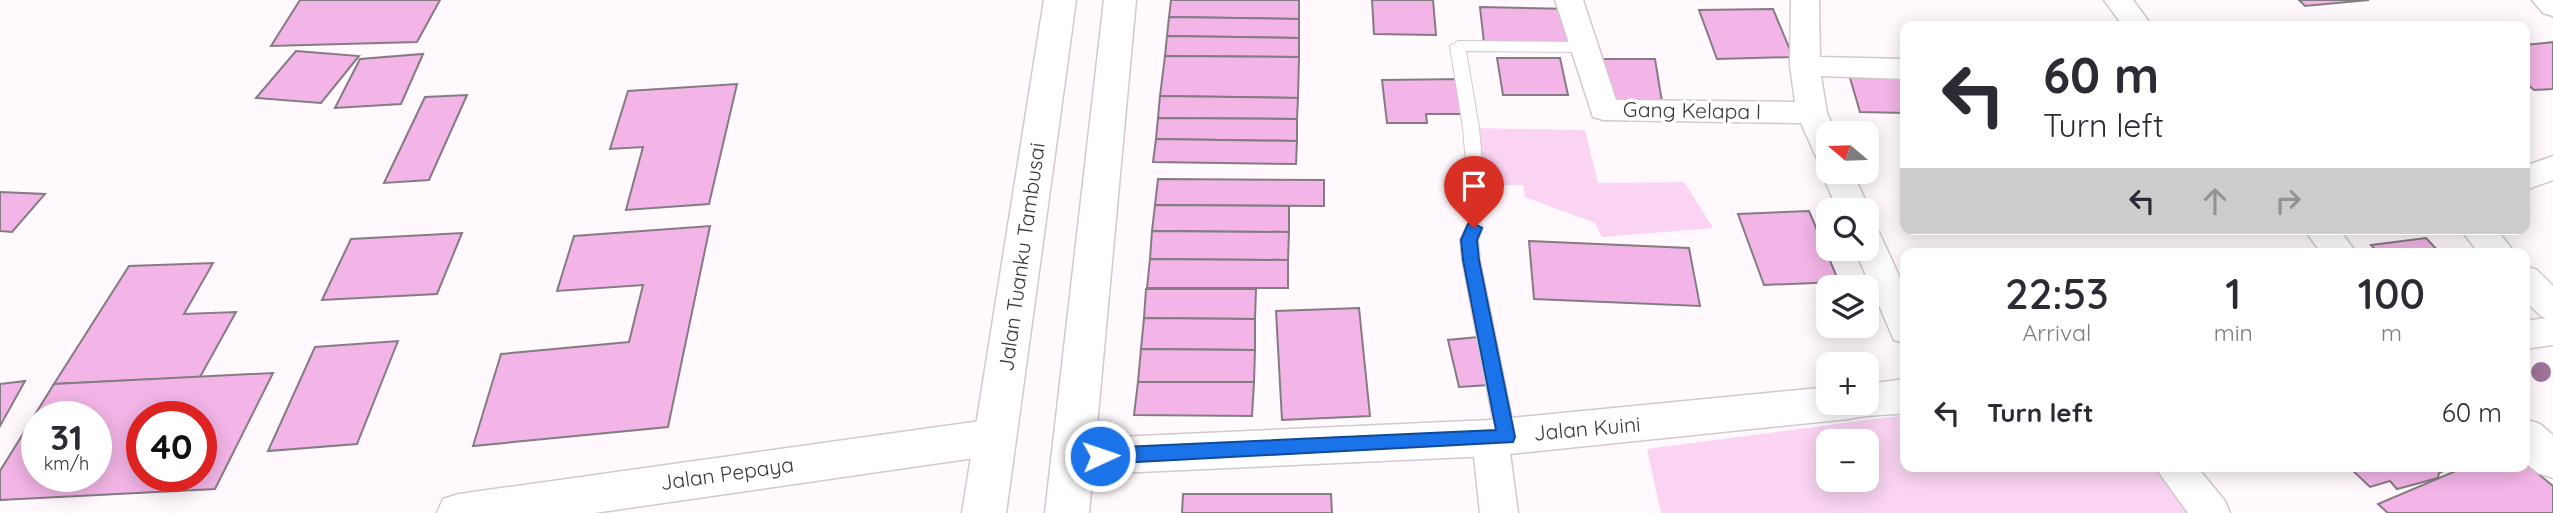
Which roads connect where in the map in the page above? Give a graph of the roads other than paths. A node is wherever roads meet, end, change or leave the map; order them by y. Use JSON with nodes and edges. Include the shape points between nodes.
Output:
{"nodes":[{"id":1,"x":1060,"y":0,"type":"edge"},
{"id":2,"x":1120,"y":0,"type":"edge"},
{"id":3,"x":1569,"y":0,"type":"edge"},
{"id":4,"x":1805,"y":0,"type":"edge"},
{"id":5,"x":2118,"y":0,"type":"edge"},
{"id":6,"x":2546,"y":0,"type":"edge"},
{"id":7,"x":2553,"y":7,"type":"edge"},
{"id":8,"x":2134,"y":21,"type":"edge"},
{"id":9,"x":1583,"y":47,"type":"junction"},
{"id":10,"x":1805,"y":66,"type":"junction"},
{"id":11,"x":1900,"y":69,"type":"edge"},
{"id":12,"x":1812,"y":113,"type":"junction"},
{"id":13,"x":1816,"y":122,"type":"edge"},
{"id":14,"x":2553,"y":167,"type":"edge"},
{"id":15,"x":2530,"y":177,"type":"edge"},
{"id":16,"x":1476,"y":186,"type":"dead end"},
{"id":17,"x":1474,"y":228,"type":"dead end"},
{"id":18,"x":2482,"y":235,"type":"edge"},
{"id":19,"x":2494,"y":248,"type":"edge"},
{"id":20,"x":1875,"y":261,"type":"edge"},
{"id":21,"x":2530,"y":284,"type":"edge"},
{"id":22,"x":2553,"y":307,"type":"edge"},
{"id":23,"x":1900,"y":316,"type":"edge"},
{"id":24,"x":2553,"y":331,"type":"edge"},
{"id":25,"x":2530,"y":334,"type":"edge"},
{"id":26,"x":1900,"y":397,"type":"edge"},
{"id":27,"x":1879,"y":399,"type":"edge"},
{"id":28,"x":1816,"y":405,"type":"edge"},
{"id":29,"x":995,"y":437,"type":"junction"},
{"id":30,"x":1498,"y":437,"type":"junction"},
{"id":31,"x":2530,"y":441,"type":"edge"},
{"id":32,"x":1073,"y":457,"type":"junction"},
{"id":33,"x":2553,"y":460,"type":"edge"},
{"id":34,"x":2178,"y":472,"type":"edge"},
{"id":35,"x":459,"y":513,"type":"edge"},
{"id":36,"x":984,"y":513,"type":"edge"},
{"id":37,"x":1067,"y":513,"type":"edge"},
{"id":38,"x":1499,"y":513,"type":"edge"},
{"id":39,"x":2211,"y":513,"type":"edge"}],
"edges":[{"from":1,"to":29,"type":"main road","name":"Jalan Tuanku Tambusai"},
{"from":2,"to":32,"type":"main road"},
{"from":3,"to":9,"type":"street","name":"Gang Kelapa I"},
{"from":4,"to":10,"type":"street"},
{"from":5,"to":8,"type":"street"},
{"from":6,"to":7,"type":"street"},
{"from":9,"to":12,"type":"street","name":"Gang Kelapa I","via":[[1604,110]]},
{"from":9,"to":16,"type":"lane","via":[[1458,46]]},
{"from":10,"to":11,"type":"street"},
{"from":10,"to":12,"type":"street"},
{"from":12,"to":13,"type":"street"},
{"from":14,"to":15,"type":"street"},
{"from":17,"to":30,"type":"lane","via":[[1469,240],[1471,260]]},
{"from":18,"to":19,"type":"street"},
{"from":20,"to":23,"type":"street"},
{"from":21,"to":22,"type":"street"},
{"from":24,"to":25,"type":"street"},
{"from":26,"to":27,"type":"main road"},
{"from":28,"to":30,"type":"main road","name":"Jalan Kuini"},
{"from":29,"to":35,"type":"main road","name":"Jalan Pepaya"},
{"from":29,"to":36,"type":"main road","name":"Jalan Tuanku Tambusai"},
{"from":30,"to":32,"type":"main road","name":"Jalan Kuini"},
{"from":30,"to":38,"type":"street"},
{"from":31,"to":33,"type":"main road"},
{"from":32,"to":37,"type":"main road"},
{"from":34,"to":39,"type":"street"}]}
